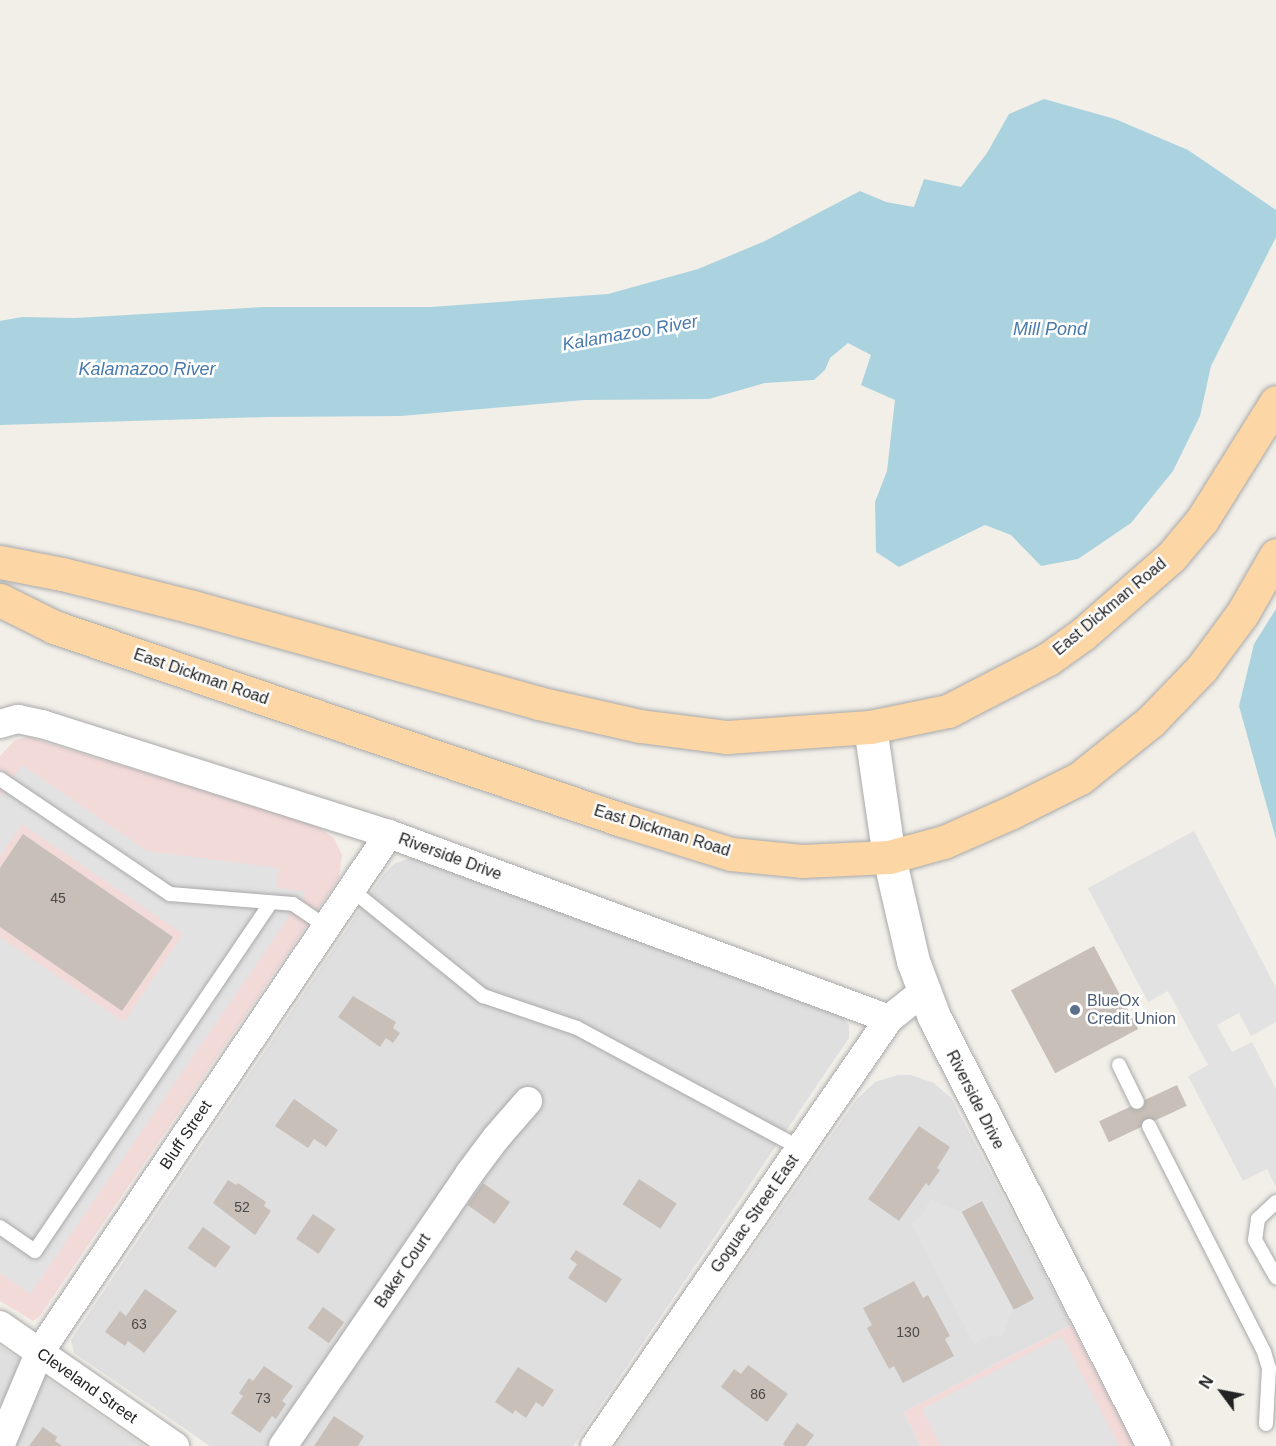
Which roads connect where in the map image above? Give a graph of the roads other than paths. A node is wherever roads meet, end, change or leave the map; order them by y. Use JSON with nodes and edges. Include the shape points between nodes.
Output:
{"nodes":[{"id":1,"x":1276,"y":402,"type":"edge"},
{"id":2,"x":1276,"y":555,"type":"edge"},
{"id":3,"x":0,"y":562,"type":"edge"},
{"id":4,"x":0,"y":600,"type":"edge"},
{"id":5,"x":2,"y":723,"type":"edge"},
{"id":6,"x":870,"y":728,"type":"junction"},
{"id":7,"x":0,"y":778,"type":"edge"},
{"id":8,"x":389,"y":834,"type":"junction"},
{"id":9,"x":889,"y":857,"type":"junction"},
{"id":10,"x":351,"y":890,"type":"junction"},
{"id":11,"x":271,"y":903,"type":"junction"},
{"id":12,"x":327,"y":927,"type":"junction"},
{"id":13,"x":924,"y":991,"type":"junction"},
{"id":14,"x":890,"y":1019,"type":"junction"},
{"id":15,"x":1119,"y":1065,"type":"dead end"},
{"id":16,"x":528,"y":1101,"type":"dead end"},
{"id":17,"x":1137,"y":1102,"type":"dead end"},
{"id":18,"x":1149,"y":1126,"type":"dead end"},
{"id":19,"x":800,"y":1148,"type":"junction"},
{"id":20,"x":1276,"y":1202,"type":"edge"},
{"id":21,"x":0,"y":1227,"type":"edge"},
{"id":22,"x":1276,"y":1277,"type":"edge"},
{"id":23,"x":0,"y":1326,"type":"edge"},
{"id":24,"x":39,"y":1353,"type":"junction"},
{"id":25,"x":1266,"y":1425,"type":"dead end"},
{"id":26,"x":0,"y":1446,"type":"edge"},
{"id":27,"x":175,"y":1446,"type":"edge"},
{"id":28,"x":283,"y":1446,"type":"edge"},
{"id":29,"x":595,"y":1446,"type":"edge"},
{"id":30,"x":1154,"y":1446,"type":"edge"}],
"edges":[{"from":1,"to":6,"type":"main road","name":"East Dickman Road","via":[[1202,520],[1171,557],[1083,634],[1048,659],[948,711]]},
{"from":2,"to":9,"type":"main road","name":"East Dickman Road","via":[[1242,614],[1202,668],[1150,722],[1080,778],[944,842]]},
{"from":3,"to":6,"type":"main road","name":"East Dickman Road","via":[[194,607],[538,703],[640,726],[727,737]]},
{"from":4,"to":9,"type":"main road","name":"East Dickman Road","via":[[65,631],[731,854],[802,861]]},
{"from":5,"to":8,"type":"street","name":"Riverside Drive","via":[[18,720],[42,724]]},
{"from":6,"to":9,"type":"street","name":"Riverside Drive"},
{"from":7,"to":11,"type":"lane","via":[[170,894]]},
{"from":8,"to":10,"type":"street","name":"Bluff Street"},
{"from":8,"to":14,"type":"street","name":"Riverside Drive"},
{"from":9,"to":13,"type":"street","name":"Riverside Drive","via":[[913,961]]},
{"from":10,"to":12,"type":"street","name":"Bluff Street"},
{"from":10,"to":19,"type":"lane","via":[[483,996],[577,1028]]},
{"from":11,"to":12,"type":"lane","via":[[293,904]]},
{"from":11,"to":21,"type":"lane","via":[[35,1251]]},
{"from":12,"to":24,"type":"street","name":"Bluff Street"},
{"from":13,"to":14,"type":"street","name":"Goguac Street East"},
{"from":13,"to":30,"type":"street","name":"Riverside Drive","via":[[949,1050]]},
{"from":14,"to":19,"type":"street","name":"Goguac Street East"},
{"from":15,"to":17,"type":"lane"},
{"from":16,"to":28,"type":"street","name":"Baker Court","via":[[476,1165]]},
{"from":18,"to":25,"type":"lane","via":[[1264,1352],[1269,1368]]},
{"from":19,"to":29,"type":"street","name":"Goguac Street East"},
{"from":20,"to":22,"type":"lane","via":[[1258,1219],[1255,1240]]},
{"from":23,"to":24,"type":"street","name":"Cleveland Street"},
{"from":24,"to":26,"type":"street","name":"Bluff Street"},
{"from":24,"to":27,"type":"street","name":"Cleveland Street"}]}
